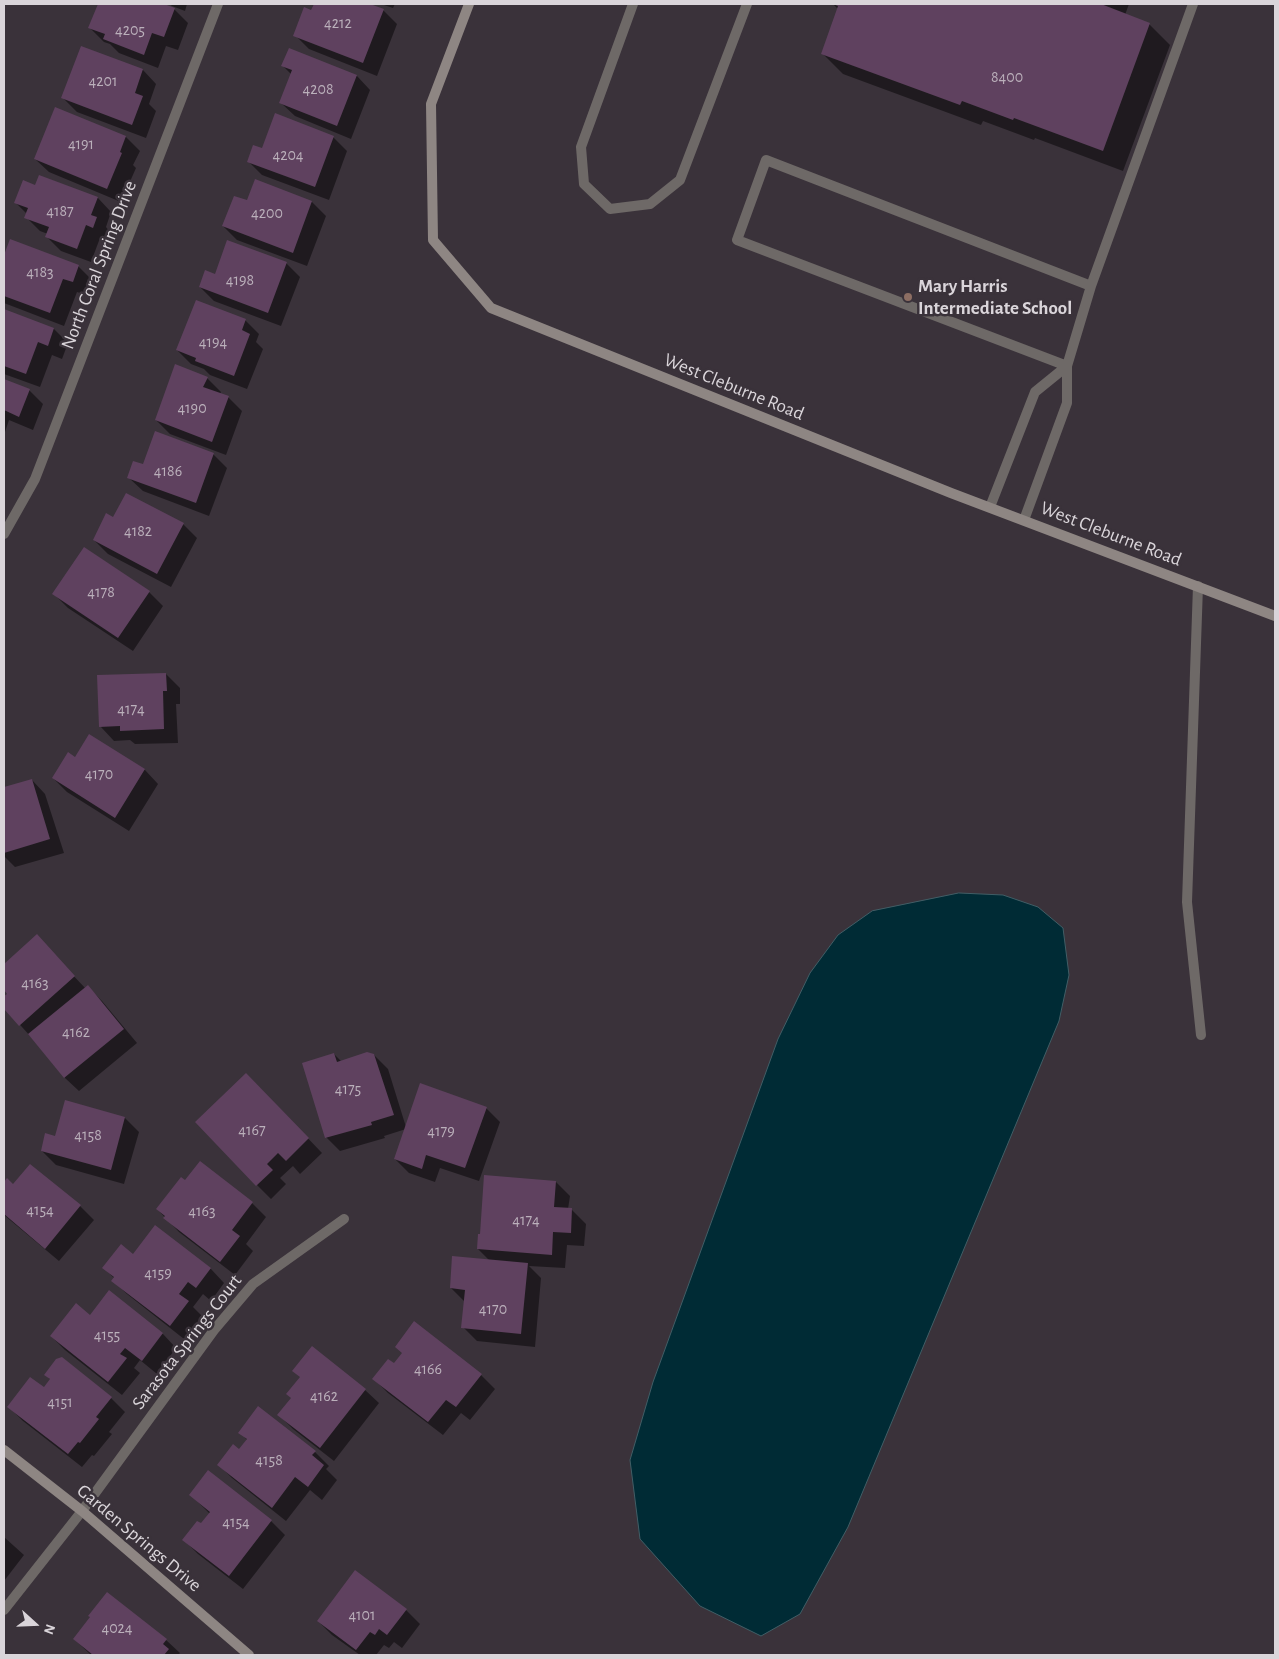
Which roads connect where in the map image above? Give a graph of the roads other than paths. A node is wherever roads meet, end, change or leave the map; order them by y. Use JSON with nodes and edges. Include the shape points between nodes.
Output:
{"nodes":[{"id":1,"x":218,"y":4,"type":"edge"},
{"id":2,"x":469,"y":4,"type":"edge"},
{"id":3,"x":633,"y":4,"type":"edge"},
{"id":4,"x":747,"y":4,"type":"edge"},
{"id":5,"x":1193,"y":4,"type":"edge"},
{"id":6,"x":1091,"y":286,"type":"junction"},
{"id":7,"x":1067,"y":366,"type":"junction"},
{"id":8,"x":990,"y":508,"type":"junction"},
{"id":9,"x":1024,"y":520,"type":"junction"},
{"id":10,"x":4,"y":534,"type":"edge"},
{"id":11,"x":1198,"y":586,"type":"junction"},
{"id":12,"x":1275,"y":616,"type":"edge"},
{"id":13,"x":1201,"y":1035,"type":"dead end"},
{"id":14,"x":344,"y":1219,"type":"dead end"},
{"id":15,"x":4,"y":1450,"type":"edge"},
{"id":16,"x":82,"y":1512,"type":"junction"},
{"id":17,"x":4,"y":1610,"type":"edge"},
{"id":18,"x":249,"y":1655,"type":"edge"}],
"edges":[{"from":1,"to":10,"type":"street","name":"North Coral Spring Drive","via":[[35,479]]},
{"from":2,"to":8,"type":"street","name":"West Cleburne Road","via":[[431,104],[434,240],[491,308]]},
{"from":3,"to":4,"type":"street","via":[[581,147],[584,184],[610,210],[650,204],[680,180]]},
{"from":5,"to":6,"type":"street"},
{"from":6,"to":7,"type":"street"},
{"from":6,"to":7,"type":"street","via":[[766,160],[737,240]]},
{"from":7,"to":8,"type":"street","via":[[1035,392]]},
{"from":7,"to":9,"type":"street","via":[[1066,403]]},
{"from":8,"to":9,"type":"street","name":"West Cleburne Road"},
{"from":9,"to":11,"type":"street","name":"West Cleburne Road"},
{"from":11,"to":12,"type":"street","name":"West Cleburne Road"},
{"from":11,"to":13,"type":"street","via":[[1187,902]]},
{"from":14,"to":16,"type":"street","name":"Sarasota Springs Court","via":[[253,1284],[214,1330]]},
{"from":15,"to":16,"type":"street","name":"Garden Springs Drive"},
{"from":16,"to":17,"type":"street","name":"Sarasota Springs Court"},
{"from":16,"to":18,"type":"street","name":"Garden Springs Drive"}]}
